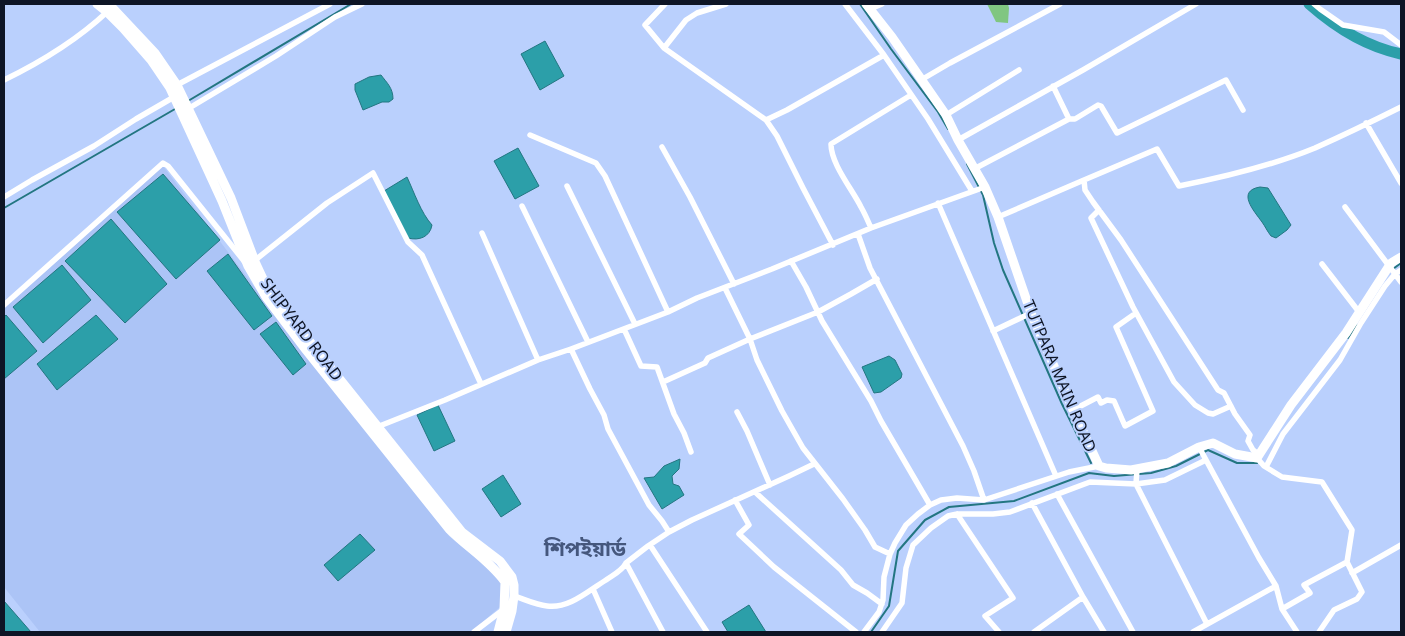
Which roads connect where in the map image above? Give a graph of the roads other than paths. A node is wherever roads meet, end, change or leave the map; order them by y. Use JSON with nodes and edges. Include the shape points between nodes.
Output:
{"nodes":[{"id":1,"x":97,"y":4,"type":"edge"},
{"id":2,"x":330,"y":4,"type":"edge"},
{"id":3,"x":362,"y":4,"type":"edge"},
{"id":4,"x":665,"y":4,"type":"edge"},
{"id":5,"x":726,"y":4,"type":"edge"},
{"id":6,"x":845,"y":4,"type":"edge"},
{"id":7,"x":882,"y":4,"type":"edge"},
{"id":8,"x":1060,"y":4,"type":"edge"},
{"id":9,"x":1196,"y":4,"type":"edge"},
{"id":10,"x":1314,"y":4,"type":"edge"},
{"id":11,"x":868,"y":7,"type":"edge"},
{"id":12,"x":108,"y":8,"type":"edge"},
{"id":13,"x":1401,"y":36,"type":"edge"},
{"id":14,"x":1400,"y":44,"type":"edge"},
{"id":15,"x":664,"y":48,"type":"junction"},
{"id":16,"x":884,"y":55,"type":"junction"},
{"id":17,"x":1020,"y":70,"type":"dead end"},
{"id":18,"x":4,"y":80,"type":"edge"},
{"id":19,"x":921,"y":80,"type":"junction"},
{"id":20,"x":1053,"y":86,"type":"junction"},
{"id":21,"x":173,"y":90,"type":"junction"},
{"id":22,"x":911,"y":95,"type":"junction"},
{"id":23,"x":1401,"y":106,"type":"edge"},
{"id":24,"x":1242,"y":110,"type":"dead end"},
{"id":25,"x":185,"y":111,"type":"junction"},
{"id":26,"x":946,"y":114,"type":"junction"},
{"id":27,"x":1069,"y":119,"type":"junction"},
{"id":28,"x":766,"y":120,"type":"junction"},
{"id":29,"x":1366,"y":123,"type":"junction"},
{"id":30,"x":530,"y":134,"type":"dead end"},
{"id":31,"x":958,"y":140,"type":"junction"},
{"id":32,"x":662,"y":147,"type":"dead end"},
{"id":33,"x":974,"y":169,"type":"junction"},
{"id":34,"x":1084,"y":180,"type":"junction"},
{"id":35,"x":1401,"y":183,"type":"edge"},
{"id":36,"x":567,"y":186,"type":"dead end"},
{"id":37,"x":985,"y":187,"type":"junction"},
{"id":38,"x":972,"y":191,"type":"junction"},
{"id":39,"x":4,"y":197,"type":"edge"},
{"id":40,"x":938,"y":203,"type":"junction"},
{"id":41,"x":522,"y":206,"type":"dead end"},
{"id":42,"x":1345,"y":207,"type":"dead end"},
{"id":43,"x":1099,"y":210,"type":"junction"},
{"id":44,"x":998,"y":217,"type":"junction"},
{"id":45,"x":871,"y":228,"type":"junction"},
{"id":46,"x":482,"y":233,"type":"dead end"},
{"id":47,"x":858,"y":234,"type":"junction"},
{"id":48,"x":833,"y":245,"type":"junction"},
{"id":49,"x":1401,"y":257,"type":"edge"},
{"id":50,"x":791,"y":260,"type":"junction"},
{"id":51,"x":251,"y":263,"type":"junction"},
{"id":52,"x":1322,"y":264,"type":"dead end"},
{"id":53,"x":1394,"y":270,"type":"edge"},
{"id":54,"x":877,"y":278,"type":"junction"},
{"id":55,"x":1401,"y":282,"type":"edge"},
{"id":56,"x":734,"y":284,"type":"junction"},
{"id":57,"x":725,"y":288,"type":"junction"},
{"id":58,"x":4,"y":305,"type":"edge"},
{"id":59,"x":668,"y":312,"type":"junction"},
{"id":60,"x":818,"y":312,"type":"junction"},
{"id":61,"x":1359,"y":312,"type":"junction"},
{"id":62,"x":1136,"y":313,"type":"junction"},
{"id":63,"x":1025,"y":315,"type":"junction"},
{"id":64,"x":635,"y":324,"type":"junction"},
{"id":65,"x":624,"y":329,"type":"junction"},
{"id":66,"x":993,"y":331,"type":"junction"},
{"id":67,"x":750,"y":339,"type":"junction"},
{"id":68,"x":588,"y":342,"type":"junction"},
{"id":69,"x":571,"y":349,"type":"junction"},
{"id":70,"x":538,"y":360,"type":"junction"},
{"id":71,"x":663,"y":382,"type":"junction"},
{"id":72,"x":481,"y":384,"type":"junction"},
{"id":73,"x":1231,"y":406,"type":"junction"},
{"id":74,"x":1073,"y":410,"type":"junction"},
{"id":75,"x":737,"y":412,"type":"dead end"},
{"id":76,"x":374,"y":429,"type":"junction"},
{"id":77,"x":1199,"y":448,"type":"junction"},
{"id":78,"x":691,"y":452,"type":"dead end"},
{"id":79,"x":1258,"y":456,"type":"junction"},
{"id":80,"x":1206,"y":459,"type":"junction"},
{"id":81,"x":814,"y":464,"type":"junction"},
{"id":82,"x":1099,"y":466,"type":"junction"},
{"id":83,"x":1265,"y":466,"type":"junction"},
{"id":84,"x":1136,"y":475,"type":"junction"},
{"id":85,"x":1056,"y":476,"type":"junction"},
{"id":86,"x":770,"y":485,"type":"junction"},
{"id":87,"x":755,"y":492,"type":"junction"},
{"id":88,"x":1057,"y":494,"type":"junction"},
{"id":89,"x":735,"y":500,"type":"junction"},
{"id":90,"x":984,"y":500,"type":"junction"},
{"id":91,"x":1032,"y":503,"type":"junction"},
{"id":92,"x":930,"y":505,"type":"junction"},
{"id":93,"x":957,"y":514,"type":"junction"},
{"id":94,"x":669,"y":532,"type":"junction"},
{"id":95,"x":650,"y":545,"type":"junction"},
{"id":96,"x":1401,"y":545,"type":"edge"},
{"id":97,"x":890,"y":554,"type":"junction"},
{"id":98,"x":1347,"y":562,"type":"junction"},
{"id":99,"x":626,"y":563,"type":"junction"},
{"id":100,"x":1352,"y":573,"type":"junction"},
{"id":101,"x":1276,"y":586,"type":"junction"},
{"id":102,"x":593,"y":588,"type":"junction"},
{"id":103,"x":514,"y":596,"type":"junction"},
{"id":104,"x":1083,"y":598,"type":"junction"},
{"id":105,"x":882,"y":604,"type":"junction"},
{"id":106,"x":504,"y":609,"type":"junction"},
{"id":107,"x":1282,"y":609,"type":"junction"},
{"id":108,"x":1207,"y":624,"type":"junction"},
{"id":109,"x":474,"y":632,"type":"edge"},
{"id":110,"x":498,"y":632,"type":"edge"},
{"id":111,"x":506,"y":632,"type":"edge"},
{"id":112,"x":612,"y":632,"type":"edge"},
{"id":113,"x":663,"y":632,"type":"edge"},
{"id":114,"x":707,"y":632,"type":"edge"},
{"id":115,"x":856,"y":632,"type":"edge"},
{"id":116,"x":864,"y":632,"type":"edge"},
{"id":117,"x":882,"y":632,"type":"edge"},
{"id":118,"x":999,"y":632,"type":"edge"},
{"id":119,"x":1034,"y":632,"type":"edge"},
{"id":120,"x":1104,"y":632,"type":"edge"},
{"id":121,"x":1133,"y":632,"type":"edge"},
{"id":122,"x":1193,"y":632,"type":"edge"},
{"id":123,"x":1297,"y":632,"type":"edge"},
{"id":124,"x":1319,"y":632,"type":"edge"}],
"edges":[{"from":1,"to":12,"type":"main road","name":"SHIPYARD ROAD"},
{"from":2,"to":21,"type":"street"},
{"from":3,"to":25,"type":"street","via":[[335,17]]},
{"from":4,"to":15,"type":"street","via":[[645,25]]},
{"from":5,"to":15,"type":"street","via":[[686,20]]},
{"from":6,"to":16,"type":"street"},
{"from":7,"to":11,"type":"street"},
{"from":8,"to":19,"type":"street"},
{"from":9,"to":20,"type":"street"},
{"from":10,"to":14,"type":"street","via":[[1343,25],[1384,32]]},
{"from":11,"to":19,"type":"main road","name":"TUTPARA MAIN ROAD"},
{"from":12,"to":18,"type":"street","via":[[92,26],[31,67]]},
{"from":12,"to":21,"type":"main road","name":"SHIPYARD ROAD"},
{"from":13,"to":14,"type":"street"},
{"from":15,"to":28,"type":"street"},
{"from":16,"to":22,"type":"street"},
{"from":16,"to":28,"type":"street"},
{"from":17,"to":26,"type":"street"},
{"from":19,"to":26,"type":"main road","name":"TUTPARA MAIN ROAD"},
{"from":20,"to":27,"type":"street"},
{"from":20,"to":31,"type":"street"},
{"from":21,"to":25,"type":"main road","name":"SHIPYARD ROAD"},
{"from":21,"to":39,"type":"street","via":[[94,146]]},
{"from":22,"to":38,"type":"street"},
{"from":22,"to":45,"type":"street","via":[[831,144],[836,162]]},
{"from":23,"to":29,"type":"street"},
{"from":24,"to":27,"type":"street","via":[[1226,80],[1117,133],[1098,105],[1075,119]]},
{"from":25,"to":51,"type":"main road","name":"SHIPYARD ROAD"},
{"from":26,"to":31,"type":"main road","name":"TUTPARA MAIN ROAD"},
{"from":27,"to":33,"type":"street"},
{"from":28,"to":48,"type":"street"},
{"from":29,"to":34,"type":"street","via":[[1314,148],[1208,181],[1179,186],[1157,149]]},
{"from":29,"to":35,"type":"street"},
{"from":30,"to":59,"type":"street","via":[[596,164]]},
{"from":31,"to":33,"type":"main road","name":"TUTPARA MAIN ROAD"},
{"from":32,"to":56,"type":"street"},
{"from":33,"to":37,"type":"main road","name":"TUTPARA MAIN ROAD"},
{"from":34,"to":43,"type":"street","via":[[1086,190]]},
{"from":34,"to":44,"type":"street"},
{"from":36,"to":64,"type":"street"},
{"from":37,"to":38,"type":"street"},
{"from":37,"to":44,"type":"main road","name":"TUTPARA MAIN ROAD"},
{"from":38,"to":40,"type":"street"},
{"from":40,"to":45,"type":"street"},
{"from":40,"to":66,"type":"street"},
{"from":41,"to":68,"type":"street"},
{"from":42,"to":53,"type":"street"},
{"from":43,"to":62,"type":"street","via":[[1090,218]]},
{"from":43,"to":73,"type":"street"},
{"from":44,"to":63,"type":"main road","name":"TUTPARA MAIN ROAD"},
{"from":45,"to":47,"type":"street"},
{"from":46,"to":70,"type":"street"},
{"from":47,"to":48,"type":"street"},
{"from":47,"to":54,"type":"street"},
{"from":48,"to":50,"type":"street"},
{"from":49,"to":53,"type":"main road"},
{"from":50,"to":56,"type":"street"},
{"from":50,"to":60,"type":"street"},
{"from":51,"to":58,"type":"street","via":[[164,163]]},
{"from":51,"to":72,"type":"street","via":[[327,203],[373,173],[408,242],[422,255]]},
{"from":51,"to":76,"type":"main road","name":"SHIPYARD ROAD","via":[[266,297],[306,350]]},
{"from":52,"to":61,"type":"street"},
{"from":53,"to":55,"type":"street"},
{"from":53,"to":61,"type":"main road"},
{"from":53,"to":83,"type":"street","via":[[1340,360],[1283,434]]},
{"from":54,"to":60,"type":"street"},
{"from":54,"to":90,"type":"street","via":[[963,446]]},
{"from":56,"to":57,"type":"street"},
{"from":57,"to":59,"type":"street"},
{"from":57,"to":67,"type":"street"},
{"from":59,"to":64,"type":"street"},
{"from":60,"to":67,"type":"street"},
{"from":60,"to":92,"type":"street"},
{"from":61,"to":79,"type":"main road","via":[[1291,404]]},
{"from":62,"to":73,"type":"street","via":[[1174,382],[1195,405],[1213,414]]},
{"from":62,"to":74,"type":"street","via":[[1116,326],[1153,411],[1125,426],[1114,401],[1101,402],[1098,397]]},
{"from":63,"to":66,"type":"street"},
{"from":63,"to":74,"type":"main road","name":"TUTPARA MAIN ROAD"},
{"from":64,"to":65,"type":"street"},
{"from":65,"to":68,"type":"street"},
{"from":65,"to":71,"type":"street","via":[[641,366],[656,367]]},
{"from":66,"to":85,"type":"street"},
{"from":67,"to":71,"type":"street"},
{"from":67,"to":81,"type":"street","via":[[782,411]]},
{"from":68,"to":69,"type":"street"},
{"from":69,"to":70,"type":"street"},
{"from":69,"to":94,"type":"street","via":[[608,429],[649,505]]},
{"from":70,"to":72,"type":"street"},
{"from":71,"to":78,"type":"street"},
{"from":72,"to":76,"type":"street"},
{"from":73,"to":79,"type":"street","via":[[1250,435],[1248,441]]},
{"from":74,"to":82,"type":"main road","name":"TUTPARA MAIN ROAD"},
{"from":75,"to":86,"type":"street"},
{"from":76,"to":103,"type":"main road","name":"SHIPYARD ROAD","via":[[462,532],[506,568],[512,577]]},
{"from":76,"to":106,"type":"main road","name":"SHIPYARD ROAD","via":[[449,530],[487,561],[505,582]]},
{"from":77,"to":79,"type":"main road","via":[[1213,444],[1235,454]]},
{"from":77,"to":80,"type":"street"},
{"from":77,"to":84,"type":"main road","name":"TUTPARA MAIN ROAD"},
{"from":79,"to":83,"type":"street"},
{"from":80,"to":84,"type":"street","via":[[1165,480]]},
{"from":80,"to":101,"type":"street"},
{"from":81,"to":86,"type":"street"},
{"from":81,"to":97,"type":"street","via":[[843,499],[875,547]]},
{"from":82,"to":84,"type":"main road","name":"TUTPARA MAIN ROAD","via":[[1132,470]]},
{"from":82,"to":85,"type":"street"},
{"from":83,"to":98,"type":"street","via":[[1282,477],[1322,482],[1352,530]]},
{"from":84,"to":88,"type":"street","via":[[1090,482]]},
{"from":84,"to":108,"type":"street"},
{"from":85,"to":90,"type":"street"},
{"from":86,"to":87,"type":"street"},
{"from":87,"to":89,"type":"street"},
{"from":87,"to":105,"type":"street","via":[[841,570],[852,585]]},
{"from":88,"to":91,"type":"street"},
{"from":88,"to":121,"type":"street"},
{"from":89,"to":94,"type":"street"},
{"from":89,"to":115,"type":"street","via":[[749,525],[739,534],[741,537]]},
{"from":90,"to":92,"type":"street","via":[[957,498]]},
{"from":91,"to":93,"type":"street","via":[[1010,512]]},
{"from":91,"to":104,"type":"street"},
{"from":92,"to":97,"type":"street","via":[[906,525]]},
{"from":93,"to":117,"type":"street","via":[[948,516],[913,545],[906,568],[902,603]]},
{"from":93,"to":118,"type":"street","via":[[1013,598],[985,616]]},
{"from":94,"to":95,"type":"street"},
{"from":95,"to":99,"type":"street"},
{"from":95,"to":114,"type":"street"},
{"from":96,"to":100,"type":"street"},
{"from":97,"to":105,"type":"street"},
{"from":98,"to":100,"type":"street"},
{"from":98,"to":107,"type":"street","via":[[1304,585],[1310,593]]},
{"from":99,"to":102,"type":"street","via":[[617,573]]},
{"from":99,"to":113,"type":"street"},
{"from":100,"to":124,"type":"street","via":[[1362,592],[1356,599],[1334,610]]},
{"from":101,"to":107,"type":"street"},
{"from":101,"to":108,"type":"street"},
{"from":102,"to":103,"type":"street","via":[[567,603],[554,606]]},
{"from":102,"to":112,"type":"street"},
{"from":103,"to":111,"type":"main road","name":"SHIPYARD ROAD"},
{"from":104,"to":119,"type":"street"},
{"from":104,"to":120,"type":"street"},
{"from":105,"to":116,"type":"street"},
{"from":106,"to":109,"type":"street"},
{"from":106,"to":110,"type":"main road"},
{"from":107,"to":123,"type":"street"},
{"from":108,"to":122,"type":"street"}]}
